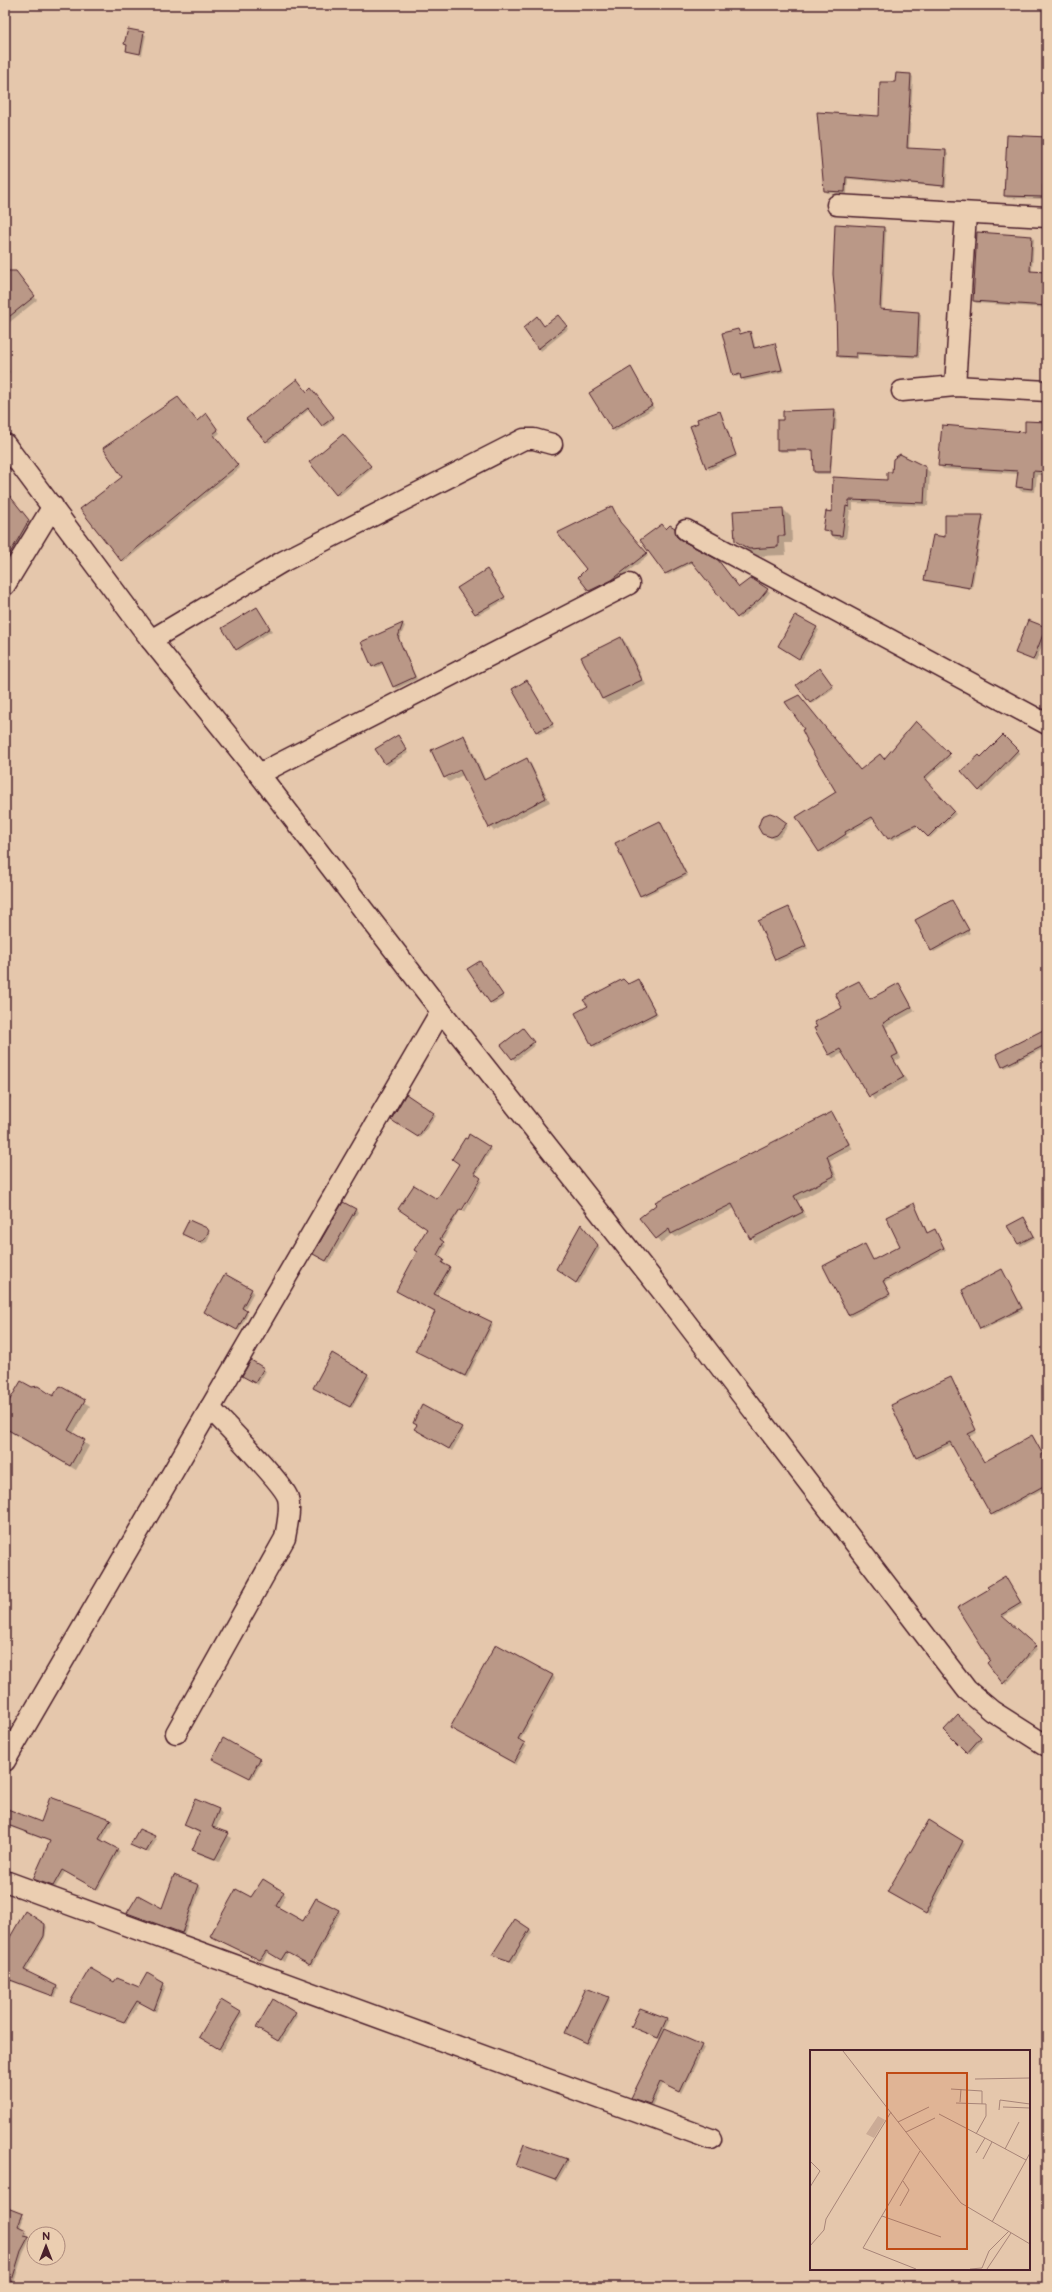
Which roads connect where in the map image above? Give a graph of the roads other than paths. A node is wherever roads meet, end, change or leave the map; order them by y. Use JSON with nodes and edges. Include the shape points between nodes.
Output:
{"nodes":[{"id":1,"x":837,"y":206,"type":"dead end"},
{"id":2,"x":966,"y":214,"type":"junction"},
{"id":3,"x":1047,"y":217,"type":"edge"},
{"id":4,"x":955,"y":386,"type":"junction"},
{"id":5,"x":902,"y":391,"type":"dead end"},
{"id":6,"x":1047,"y":391,"type":"edge"},
{"id":7,"x":5,"y":444,"type":"edge"},
{"id":8,"x":552,"y":444,"type":"dead end"},
{"id":9,"x":52,"y":506,"type":"junction"},
{"id":10,"x":686,"y":530,"type":"dead end"},
{"id":11,"x":629,"y":584,"type":"dead end"},
{"id":12,"x":5,"y":586,"type":"edge"},
{"id":13,"x":151,"y":640,"type":"junction"},
{"id":14,"x":1047,"y":724,"type":"edge"},
{"id":15,"x":259,"y":774,"type":"junction"},
{"id":16,"x":441,"y":1011,"type":"junction"},
{"id":17,"x":210,"y":1408,"type":"junction"},
{"id":18,"x":176,"y":1733,"type":"dead end"},
{"id":19,"x":1047,"y":1746,"type":"edge"},
{"id":20,"x":5,"y":1762,"type":"edge"},
{"id":21,"x":5,"y":1881,"type":"edge"},
{"id":22,"x":711,"y":2139,"type":"dead end"}],
"edges":[{"from":1,"to":2,"type":"street"},
{"from":2,"to":3,"type":"street"},
{"from":2,"to":4,"type":"street"},
{"from":4,"to":5,"type":"street"},
{"from":4,"to":6,"type":"street"},
{"from":7,"to":9,"type":"street"},
{"from":8,"to":13,"type":"street","via":[[534,438],[524,438],[282,562]]},
{"from":9,"to":12,"type":"street"},
{"from":9,"to":13,"type":"street"},
{"from":10,"to":14,"type":"street"},
{"from":11,"to":15,"type":"street"},
{"from":13,"to":15,"type":"street"},
{"from":15,"to":16,"type":"street"},
{"from":16,"to":17,"type":"street"},
{"from":16,"to":19,"type":"street","via":[[672,1304],[967,1690],[992,1711]]},
{"from":17,"to":18,"type":"street","via":[[276,1480],[288,1497],[288,1521],[285,1538]]},
{"from":17,"to":20,"type":"street"},
{"from":21,"to":22,"type":"street"}]}
